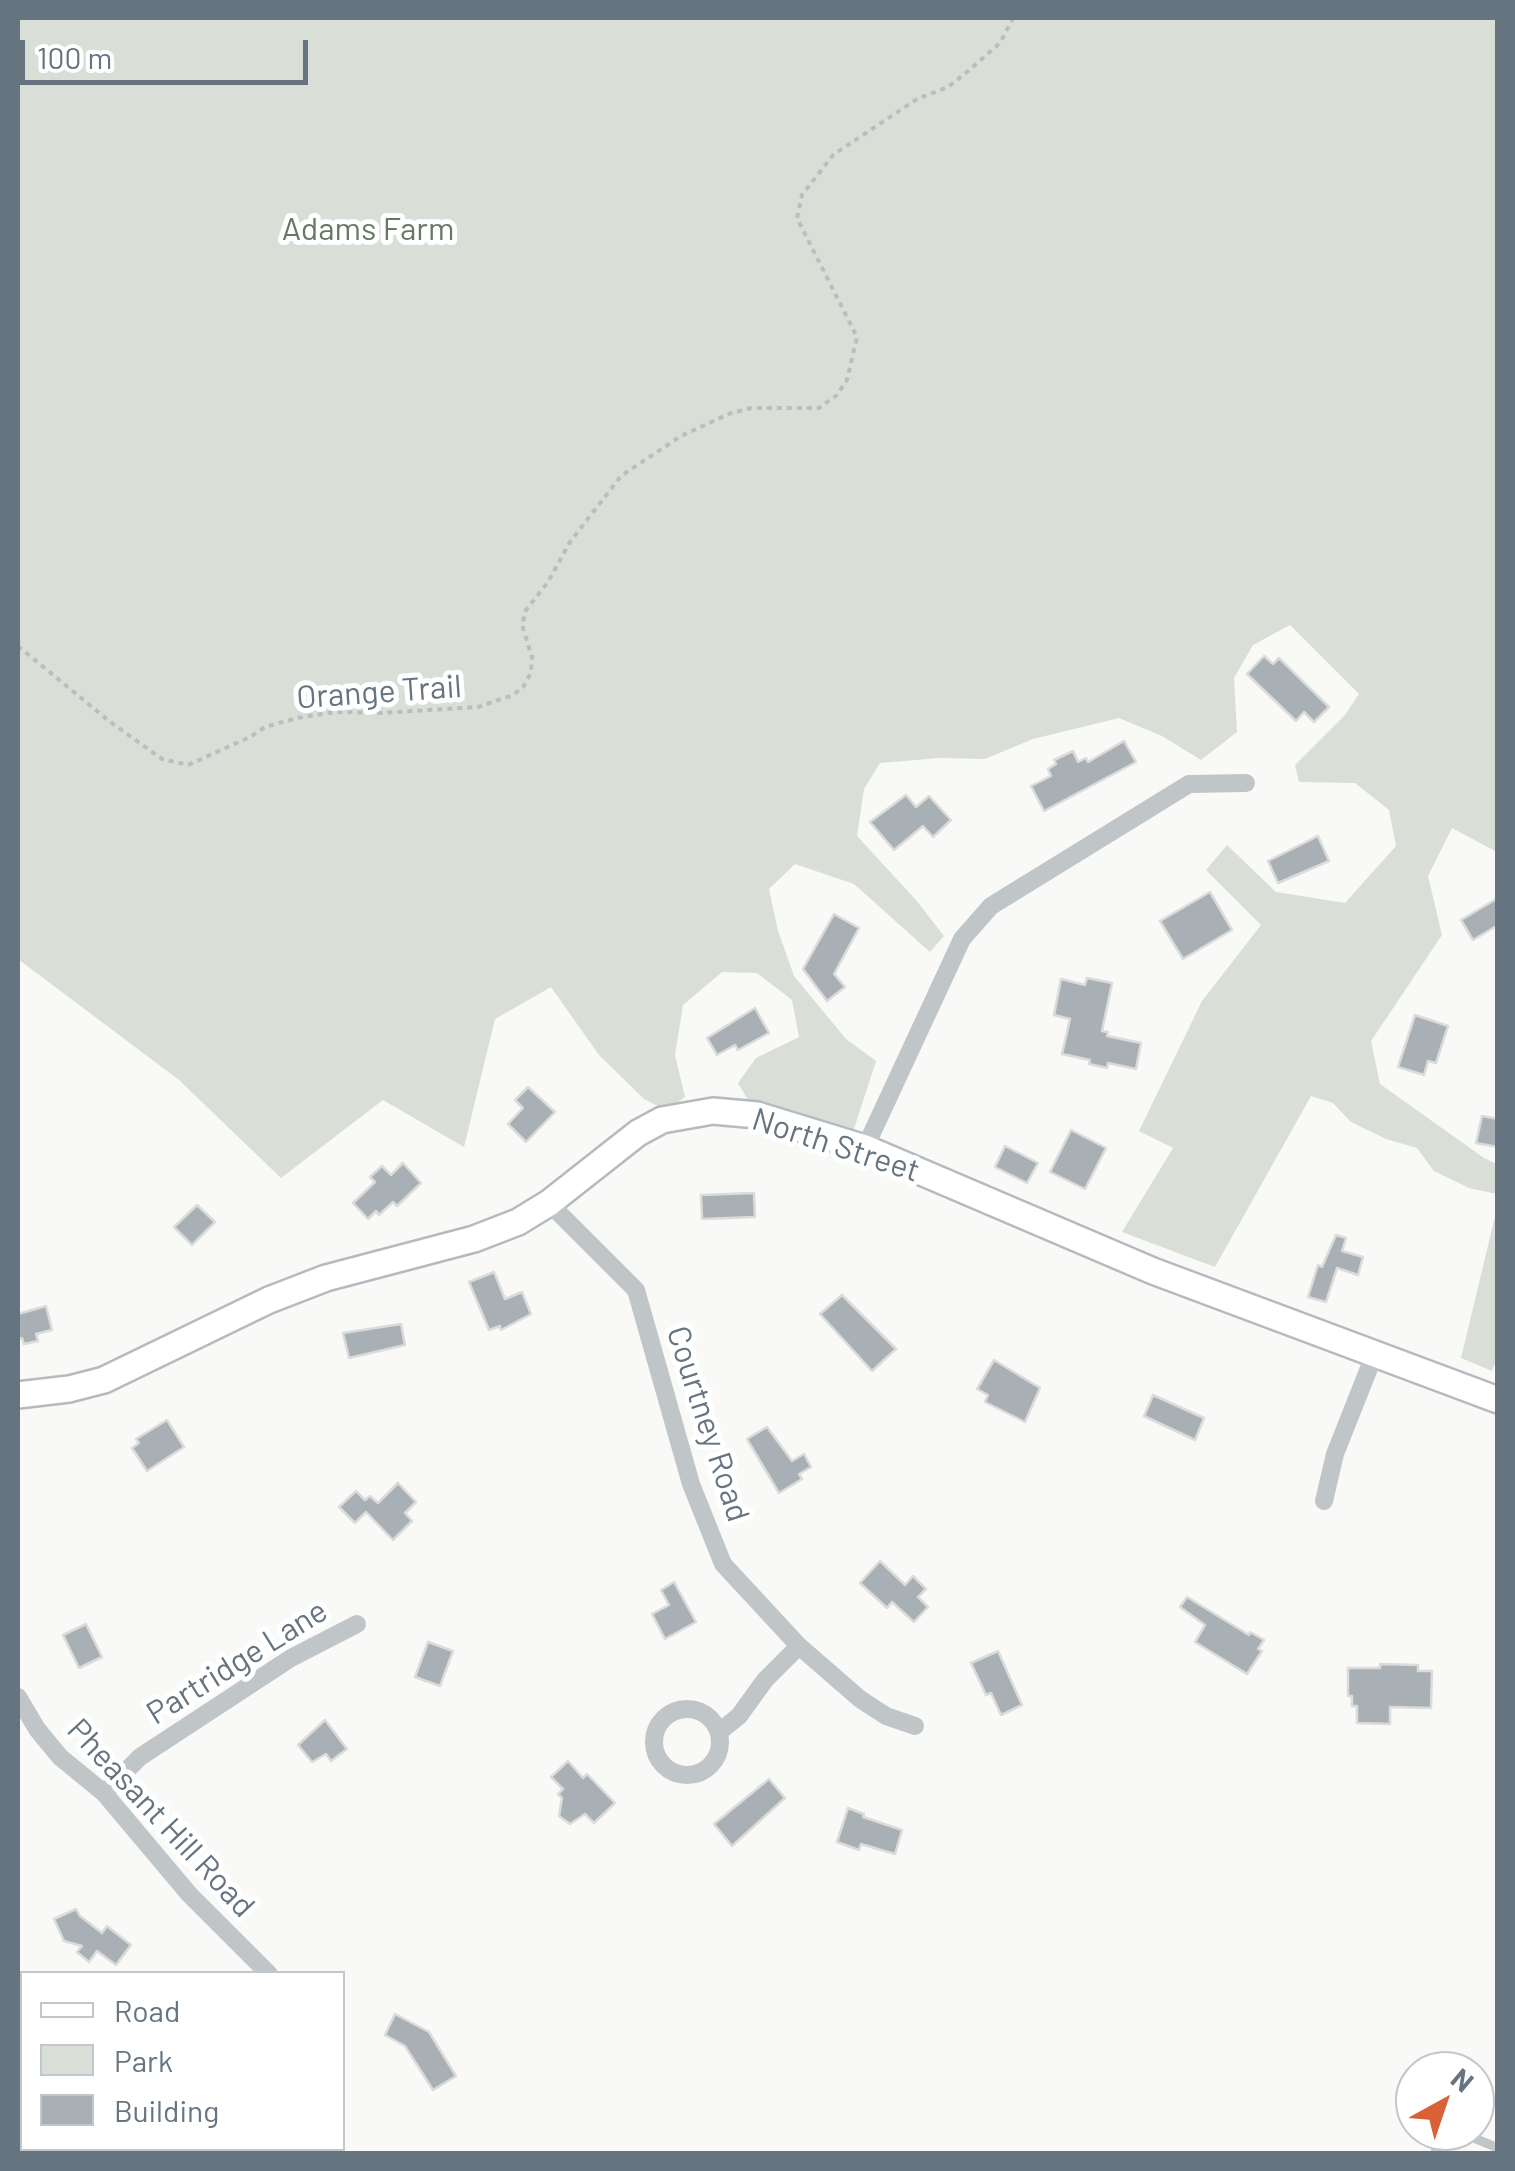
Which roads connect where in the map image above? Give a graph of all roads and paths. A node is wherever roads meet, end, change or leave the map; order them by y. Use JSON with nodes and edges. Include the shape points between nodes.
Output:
{"nodes":[{"id":1,"x":1013,"y":18,"type":"edge"},
{"id":2,"x":18,"y":646,"type":"edge"},
{"id":3,"x":1246,"y":784,"type":"dead end"},
{"id":4,"x":864,"y":1148,"type":"junction"},
{"id":5,"x":549,"y":1204,"type":"junction"},
{"id":6,"x":1375,"y":1352,"type":"junction"},
{"id":7,"x":18,"y":1396,"type":"edge"},
{"id":8,"x":1498,"y":1400,"type":"edge"},
{"id":9,"x":1324,"y":1501,"type":"dead end"},
{"id":10,"x":357,"y":1624,"type":"dead end"},
{"id":11,"x":799,"y":1646,"type":"junction"},
{"id":12,"x":18,"y":1697,"type":"edge"},
{"id":13,"x":915,"y":1726,"type":"dead end"},
{"id":14,"x":719,"y":1732,"type":"dead end"},
{"id":15,"x":104,"y":1793,"type":"junction"},
{"id":16,"x":266,"y":1971,"type":"edge"},
{"id":17,"x":1498,"y":2148,"type":"edge"},
{"id":18,"x":1434,"y":2154,"type":"edge"}],
"edges":[{"from":1,"to":2,"type":"path","name":"Orange Trail","via":[[1000,43],[968,72],[833,154],[802,194],[796,218],[857,337],[837,396],[818,408],[731,413],[621,476],[526,610],[522,625],[531,673],[512,695],[478,708],[297,718],[188,765],[148,750]]},
{"from":3,"to":4,"type":"street","via":[[1190,784],[992,906],[962,939]]},
{"from":4,"to":5,"type":"street","name":"North Street","via":[[756,1115],[713,1111],[662,1120]]},
{"from":4,"to":6,"type":"street","name":"North Street","via":[[1153,1271]]},
{"from":5,"to":7,"type":"street","name":"North Street","via":[[474,1239],[283,1294],[104,1380]]},
{"from":5,"to":11,"type":"street","name":"Courtney Road","via":[[636,1290],[691,1484],[722,1564]]},
{"from":6,"to":8,"type":"street","name":"North Street"},
{"from":6,"to":9,"type":"street"},
{"from":10,"to":15,"type":"street","name":"Partridge Lane","via":[[291,1658],[140,1757]]},
{"from":11,"to":13,"type":"street","name":"Courtney Road","via":[[872,1708]]},
{"from":11,"to":14,"type":"street"},
{"from":12,"to":15,"type":"street","name":"Pheasant Hill Road","via":[[60,1757]]},
{"from":15,"to":16,"type":"street","name":"Pheasant Hill Road","via":[[189,1894]]},
{"from":17,"to":18,"type":"lane","via":[[1457,2131]]}]}
